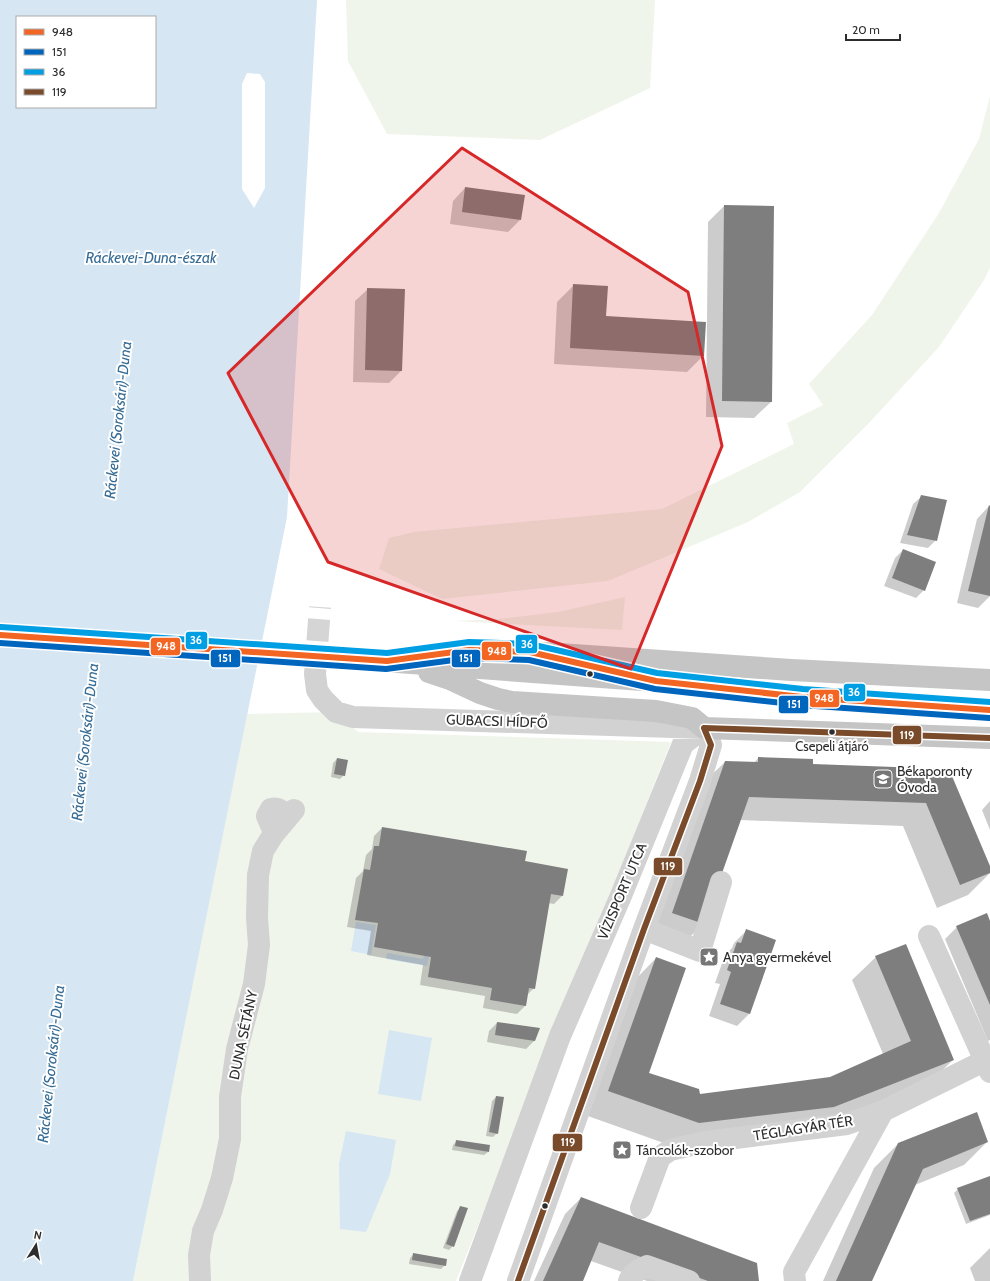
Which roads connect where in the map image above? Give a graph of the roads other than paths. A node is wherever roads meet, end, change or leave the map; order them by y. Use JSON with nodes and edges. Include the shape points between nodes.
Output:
{"nodes":[{"id":1,"x":0,"y":635,"type":"edge"},
{"id":2,"x":530,"y":652,"type":"junction"},
{"id":3,"x":379,"y":660,"type":"junction"},
{"id":4,"x":315,"y":674,"type":"tunnel mouth"},
{"id":5,"x":990,"y":680,"type":"edge"},
{"id":6,"x":656,"y":681,"type":"junction"},
{"id":7,"x":990,"y":710,"type":"edge"},
{"id":8,"x":704,"y":728,"type":"junction"},
{"id":9,"x":990,"y":738,"type":"edge"},
{"id":10,"x":673,"y":772,"type":"junction"},
{"id":11,"x":700,"y":781,"type":"junction"},
{"id":12,"x":284,"y":822,"type":"dead end"},
{"id":13,"x":721,"y":882,"type":"dead end"},
{"id":14,"x":644,"y":929,"type":"junction"},
{"id":15,"x":929,"y":936,"type":"dead end"},
{"id":16,"x":988,"y":1063,"type":"edge"},
{"id":17,"x":883,"y":1111,"type":"junction"},
{"id":18,"x":641,"y":1208,"type":"dead end"},
{"id":19,"x":200,"y":1281,"type":"edge"},
{"id":20,"x":470,"y":1281,"type":"edge"},
{"id":21,"x":518,"y":1281,"type":"edge"},
{"id":22,"x":629,"y":1281,"type":"edge"},
{"id":23,"x":689,"y":1281,"type":"edge"},
{"id":24,"x":795,"y":1281,"type":"edge"}],
"edges":[{"from":1,"to":3,"type":"main road","bridge":true},
{"from":2,"to":3,"type":"main road","via":[[469,650]]},
{"from":2,"to":5,"type":"main road"},
{"from":2,"to":6,"type":"main road"},
{"from":3,"to":6,"type":"main road"},
{"from":3,"to":8,"type":"main road","via":[[434,674],[480,693],[512,702],[656,711],[692,718]]},
{"from":4,"to":8,"type":"street","name":"GUBACSI HÍDFŐ","via":[[317,690],[323,699],[336,712],[354,717]]},
{"from":6,"to":7,"type":"main road","via":[[802,698]]},
{"from":8,"to":9,"type":"main road"},
{"from":8,"to":10,"type":"street","name":"VÍZISPORT UTCA","via":[[684,744]]},
{"from":8,"to":11,"type":"street","via":[[711,746]]},
{"from":10,"to":11,"type":"street"},
{"from":10,"to":20,"type":"street","name":"VÍZISPORT UTCA","via":[[560,1036]]},
{"from":11,"to":14,"type":"street"},
{"from":12,"to":19,"type":"street","name":"DUNA SÉTÁNY","via":[[263,851],[258,875],[259,946],[254,984],[237,1049],[230,1097],[230,1139],[222,1178],[203,1232],[199,1255]]},
{"from":13,"to":14,"type":"street","via":[[700,951]]},
{"from":14,"to":21,"type":"street"},
{"from":15,"to":16,"type":"street"},
{"from":16,"to":17,"type":"street","name":"TÉGLAGYÁR TÉR"},
{"from":17,"to":18,"type":"street","name":"TÉGLAGYÁR TÉR","via":[[847,1124],[705,1142],[670,1150],[660,1157]]},
{"from":17,"to":24,"type":"street","name":"TÉGLAGYÁR TÉR","via":[[794,1272]]},
{"from":22,"to":23,"type":"street","via":[[646,1266]]}]}
